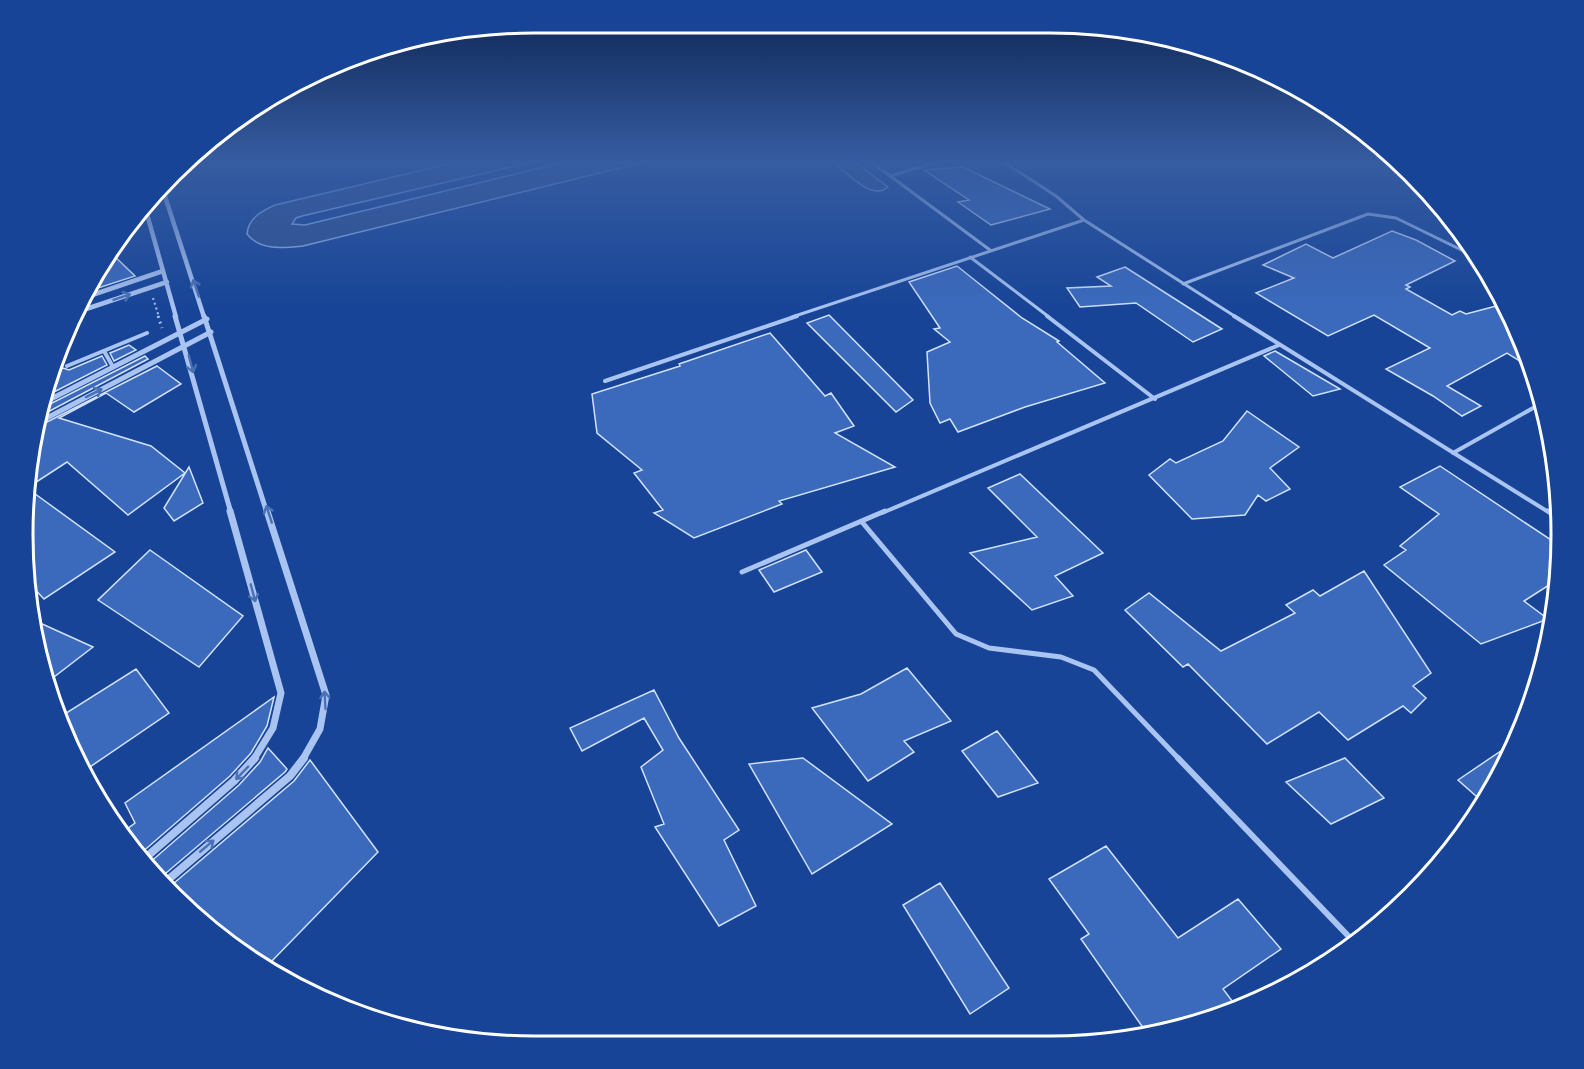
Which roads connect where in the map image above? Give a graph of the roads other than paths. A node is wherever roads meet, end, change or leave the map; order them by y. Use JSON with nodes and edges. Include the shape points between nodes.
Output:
{"nodes":[{"id":1,"x":170,"y":211,"type":"edge"},
{"id":2,"x":937,"y":211,"type":"edge"},
{"id":3,"x":1073,"y":211,"type":"edge"},
{"id":4,"x":148,"y":216,"type":"edge"},
{"id":5,"x":1084,"y":220,"type":"junction"},
{"id":6,"x":1461,"y":249,"type":"edge"},
{"id":7,"x":990,"y":250,"type":"junction"},
{"id":8,"x":970,"y":257,"type":"junction"},
{"id":9,"x":163,"y":270,"type":"junction"},
{"id":10,"x":167,"y":282,"type":"junction"},
{"id":11,"x":1183,"y":284,"type":"junction"},
{"id":12,"x":95,"y":294,"type":"edge"},
{"id":13,"x":87,"y":309,"type":"edge"},
{"id":14,"x":207,"y":319,"type":"junction"},
{"id":15,"x":181,"y":332,"type":"junction"},
{"id":16,"x":211,"y":332,"type":"junction"},
{"id":17,"x":147,"y":333,"type":"dead end"},
{"id":18,"x":185,"y":345,"type":"junction"},
{"id":19,"x":1279,"y":345,"type":"junction"},
{"id":20,"x":104,"y":351,"type":"junction"},
{"id":21,"x":67,"y":366,"type":"dead end"},
{"id":22,"x":113,"y":367,"type":"junction"},
{"id":23,"x":605,"y":381,"type":"dead end"},
{"id":24,"x":52,"y":398,"type":"edge"},
{"id":25,"x":1155,"y":399,"type":"junction"},
{"id":26,"x":1534,"y":407,"type":"edge"},
{"id":27,"x":47,"y":418,"type":"edge"},
{"id":28,"x":1452,"y":453,"type":"junction"},
{"id":29,"x":1550,"y":513,"type":"edge"},
{"id":30,"x":862,"y":522,"type":"junction"},
{"id":31,"x":742,"y":572,"type":"dead end"},
{"id":32,"x":149,"y":855,"type":"edge"},
{"id":33,"x":170,"y":878,"type":"edge"},
{"id":34,"x":1349,"y":936,"type":"edge"}],
"edges":[{"from":14,"to":1,"type":"street","one_way":true},
{"from":2,"to":7,"type":"lane"},
{"from":3,"to":5,"type":"lane"},
{"from":4,"to":9,"type":"street"},
{"from":5,"to":7,"type":"lane"},
{"from":5,"to":11,"type":"lane"},
{"from":6,"to":11,"type":"lane","via":[[1396,218],[1368,214]]},
{"from":7,"to":8,"type":"lane"},
{"from":8,"to":23,"type":"lane"},
{"from":8,"to":25,"type":"lane"},
{"from":9,"to":10,"type":"street"},
{"from":9,"to":12,"type":"street"},
{"from":13,"to":10,"type":"street","one_way":true},
{"from":10,"to":15,"type":"street"},
{"from":11,"to":19,"type":"lane"},
{"from":14,"to":15,"type":"street"},
{"from":14,"to":16,"type":"street"},
{"from":15,"to":18,"type":"street"},
{"from":15,"to":22,"type":"street"},
{"from":16,"to":18,"type":"street"},
{"from":33,"to":16,"type":"street","one_way":true,"via":[[290,776],[307,755],[326,714],[326,695]]},
{"from":17,"to":20,"type":"lane"},
{"from":27,"to":18,"type":"street","one_way":true},
{"from":18,"to":32,"type":"street","one_way":true,"via":[[281,693],[272,733],[258,755],[240,776]]},
{"from":19,"to":25,"type":"lane"},
{"from":19,"to":28,"type":"lane"},
{"from":20,"to":21,"type":"lane"},
{"from":20,"to":22,"type":"lane"},
{"from":22,"to":24,"type":"street"},
{"from":25,"to":30,"type":"lane"},
{"from":26,"to":28,"type":"lane"},
{"from":28,"to":29,"type":"lane"},
{"from":30,"to":31,"type":"lane"},
{"from":30,"to":34,"type":"lane","via":[[956,634],[968,642],[992,649],[1069,657],[1094,670]]}]}
